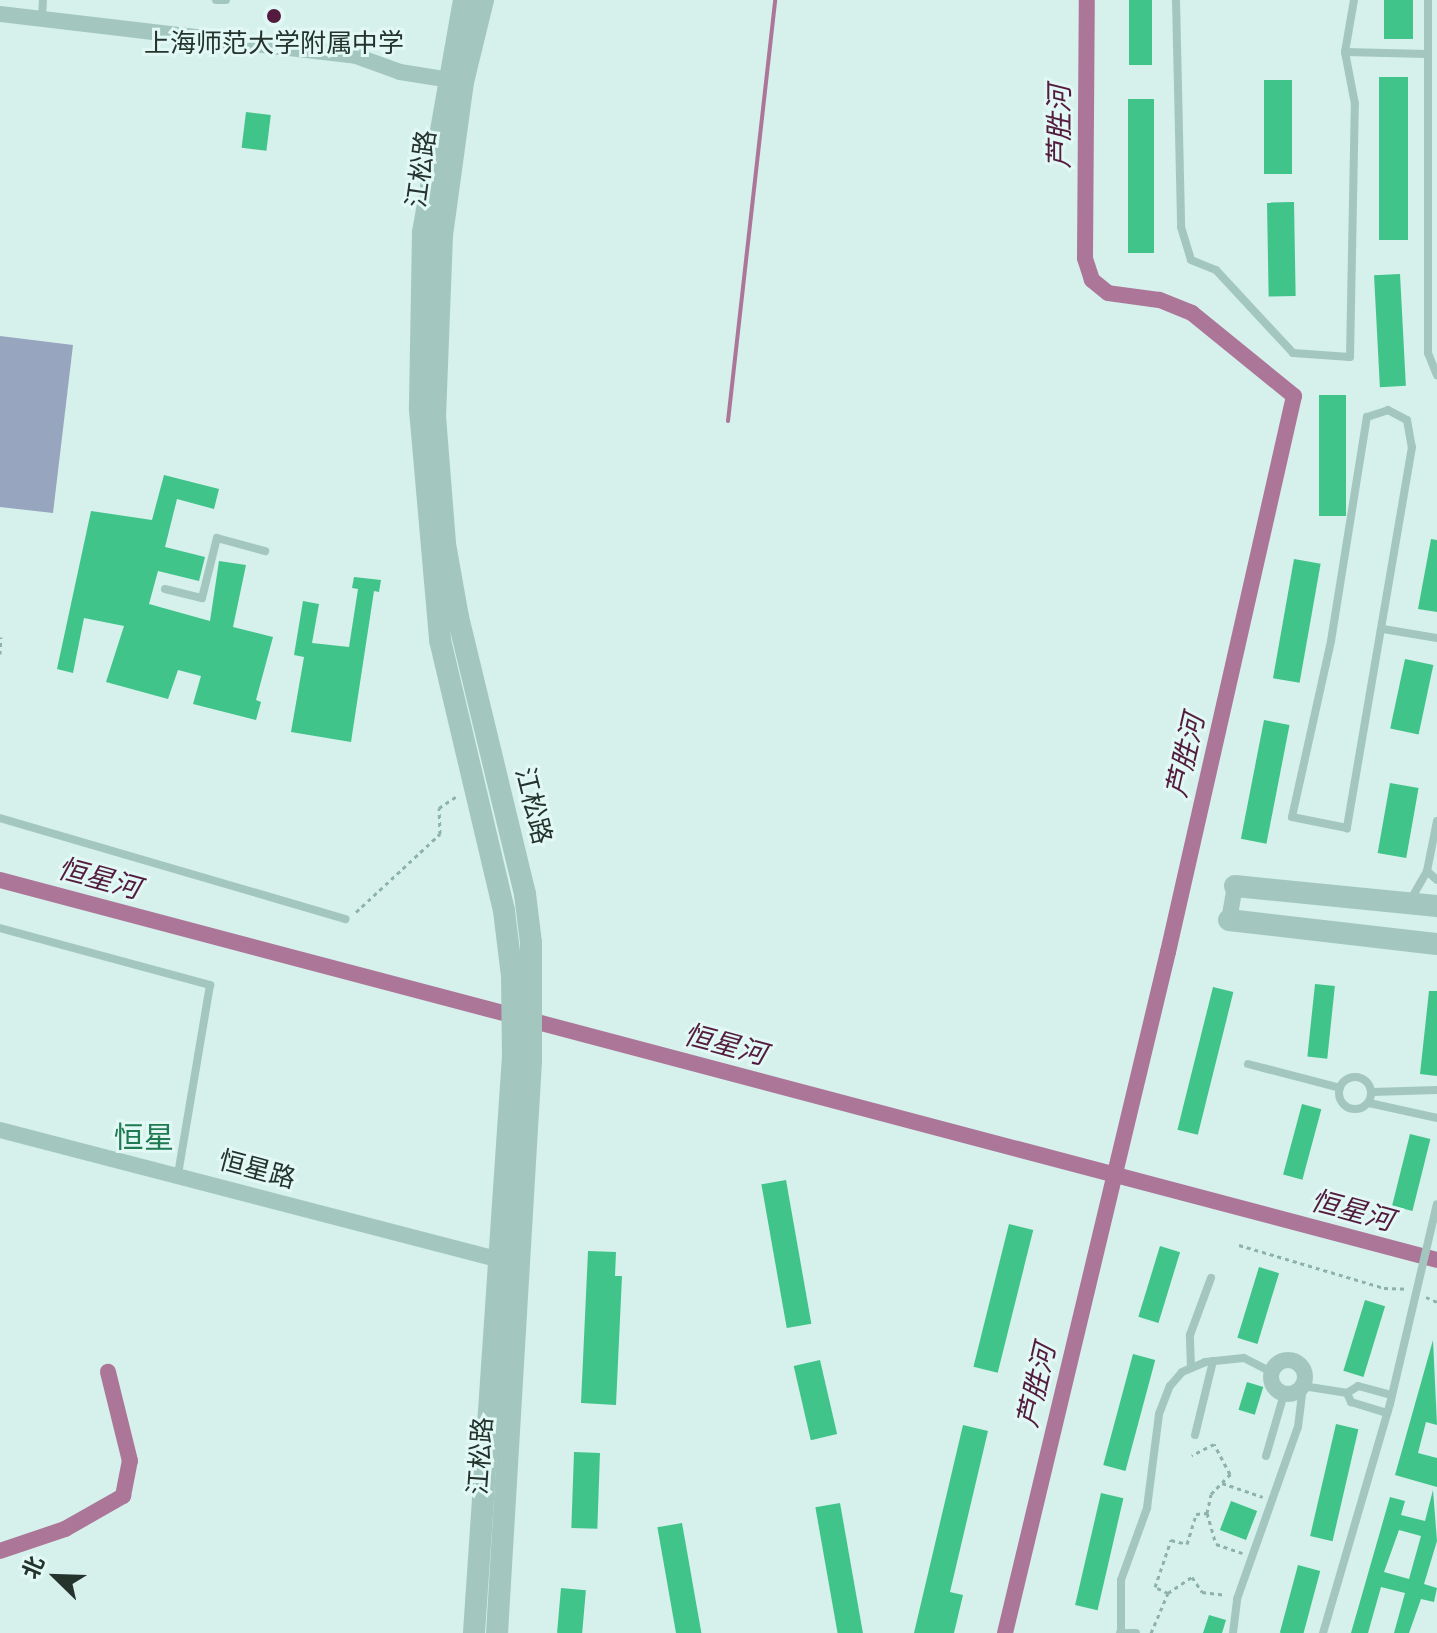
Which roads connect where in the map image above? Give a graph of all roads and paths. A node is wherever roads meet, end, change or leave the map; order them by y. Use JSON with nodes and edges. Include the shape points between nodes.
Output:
{"nodes":[{"id":1,"x":43,"y":0,"type":"edge"},
{"id":2,"x":216,"y":0,"type":"edge"},
{"id":3,"x":226,"y":0,"type":"edge"},
{"id":4,"x":464,"y":0,"type":"edge"},
{"id":5,"x":483,"y":0,"type":"edge"},
{"id":6,"x":1176,"y":0,"type":"edge"},
{"id":7,"x":1354,"y":0,"type":"edge"},
{"id":8,"x":1428,"y":0,"type":"edge"},
{"id":9,"x":0,"y":14,"type":"edge"},
{"id":10,"x":42,"y":18,"type":"junction"},
{"id":11,"x":1345,"y":52,"type":"junction"},
{"id":12,"x":1426,"y":54,"type":"junction"},
{"id":13,"x":455,"y":81,"type":"junction"},
{"id":14,"x":1432,"y":186,"type":"edge"},
{"id":15,"x":1437,"y":375,"type":"edge"},
{"id":16,"x":265,"y":551,"type":"dead end"},
{"id":17,"x":165,"y":589,"type":"dead end"},
{"id":18,"x":1383,"y":629,"type":"junction"},
{"id":19,"x":1,"y":637,"type":"edge"},
{"id":20,"x":1437,"y":638,"type":"edge"},
{"id":21,"x":0,"y":654,"type":"edge"},
{"id":22,"x":499,"y":785,"type":"junction"},
{"id":23,"x":473,"y":787,"type":"junction"},
{"id":24,"x":0,"y":818,"type":"edge"},
{"id":25,"x":1437,"y":821,"type":"edge"},
{"id":26,"x":1427,"y":871,"type":"junction"},
{"id":27,"x":1437,"y":880,"type":"edge"},
{"id":28,"x":1235,"y":886,"type":"joint"},
{"id":29,"x":1409,"y":903,"type":"junction"},
{"id":30,"x":1437,"y":906,"type":"edge"},
{"id":31,"x":346,"y":919,"type":"joint"},
{"id":32,"x":1229,"y":920,"type":"joint"},
{"id":33,"x":0,"y":928,"type":"edge"},
{"id":34,"x":1437,"y":944,"type":"edge"},
{"id":35,"x":522,"y":978,"type":"junction"},
{"id":36,"x":522,"y":1058,"type":"junction"},
{"id":37,"x":1248,"y":1064,"type":"dead end"},
{"id":38,"x":1340,"y":1088,"type":"junction"},
{"id":39,"x":1437,"y":1090,"type":"edge"},
{"id":40,"x":1372,"y":1092,"type":"junction"},
{"id":41,"x":1369,"y":1103,"type":"junction"},
{"id":42,"x":1437,"y":1118,"type":"edge"},
{"id":43,"x":0,"y":1130,"type":"edge"},
{"id":44,"x":178,"y":1174,"type":"junction"},
{"id":45,"x":1437,"y":1204,"type":"edge"},
{"id":46,"x":1239,"y":1245,"type":"dead end"},
{"id":47,"x":501,"y":1260,"type":"junction"},
{"id":48,"x":1211,"y":1278,"type":"dead end"},
{"id":49,"x":1437,"y":1302,"type":"edge"},
{"id":50,"x":1213,"y":1361,"type":"junction"},
{"id":51,"x":1191,"y":1368,"type":"junction"},
{"id":52,"x":1272,"y":1372,"type":"junction"},
{"id":53,"x":1303,"y":1386,"type":"junction"},
{"id":54,"x":1347,"y":1393,"type":"junction"},
{"id":55,"x":1284,"y":1394,"type":"junction"},
{"id":56,"x":1392,"y":1395,"type":"junction"},
{"id":57,"x":1387,"y":1413,"type":"junction"},
{"id":58,"x":1195,"y":1435,"type":"dead end"},
{"id":59,"x":1192,"y":1455,"type":"dead end"},
{"id":60,"x":1266,"y":1456,"type":"dead end"},
{"id":61,"x":1222,"y":1483,"type":"junction"},
{"id":62,"x":1272,"y":1500,"type":"junction"},
{"id":63,"x":1207,"y":1513,"type":"junction"},
{"id":64,"x":1254,"y":1557,"type":"junction"},
{"id":65,"x":1168,"y":1593,"type":"junction"},
{"id":66,"x":1237,"y":1599,"type":"junction"},
{"id":67,"x":474,"y":1633,"type":"edge"},
{"id":68,"x":497,"y":1633,"type":"edge"},
{"id":69,"x":1120,"y":1633,"type":"edge"},
{"id":70,"x":1136,"y":1633,"type":"edge"},
{"id":71,"x":1151,"y":1633,"type":"edge"},
{"id":72,"x":1233,"y":1633,"type":"edge"},
{"id":73,"x":1323,"y":1633,"type":"edge"}],
"edges":[{"from":1,"to":10,"type":"lane"},
{"from":2,"to":3,"type":"lane"},
{"from":4,"to":13,"type":"street","name":"江松路"},
{"from":5,"to":13,"type":"street","name":"江松路"},
{"from":6,"to":11,"type":"lane","via":[[1181,227],[1191,260],[1216,270],[1293,353],[1350,357],[1355,104]]},
{"from":7,"to":11,"type":"lane"},
{"from":8,"to":12,"type":"lane"},
{"from":9,"to":10,"type":"street"},
{"from":10,"to":13,"type":"street","via":[[356,56],[400,72]]},
{"from":11,"to":12,"type":"lane"},
{"from":12,"to":14,"type":"lane"},
{"from":13,"to":22,"type":"street","name":"江松路","via":[[435,416],[445,544]]},
{"from":13,"to":23,"type":"street","name":"江松路","via":[[423,232],[421,424],[440,640]]},
{"from":14,"to":15,"type":"lane","via":[[1428,353]]},
{"from":16,"to":17,"type":"lane","via":[[217,538],[202,598]]},
{"from":18,"to":18,"type":"lane","via":[[1412,447],[1407,420],[1388,410],[1367,417],[1331,641],[1292,817],[1347,828]]},
{"from":18,"to":20,"type":"lane"},
{"from":19,"to":21,"type":"path"},
{"from":22,"to":23,"type":"lane"},
{"from":22,"to":35,"type":"street","name":"江松路","via":[[525,894]]},
{"from":23,"to":31,"type":"path","via":[[439,808],[440,834],[378,896]]},
{"from":23,"to":35,"type":"street","name":"江松路"},
{"from":24,"to":31,"type":"lane"},
{"from":25,"to":26,"type":"lane"},
{"from":26,"to":27,"type":"lane"},
{"from":26,"to":29,"type":"lane"},
{"from":28,"to":29,"type":"street"},
{"from":28,"to":32,"type":"street"},
{"from":29,"to":30,"type":"street"},
{"from":32,"to":34,"type":"street"},
{"from":33,"to":44,"type":"lane","via":[[210,985]]},
{"from":35,"to":36,"type":"street","name":"江松路"},
{"from":36,"to":47,"type":"street","name":"江松路"},
{"from":36,"to":68,"type":"street","name":"江松路"},
{"from":37,"to":38,"type":"lane"},
{"from":38,"to":40,"type":"lane","via":[[1357,1077]]},
{"from":38,"to":41,"type":"lane","via":[[1342,1103],[1350,1109]]},
{"from":39,"to":40,"type":"lane"},
{"from":40,"to":41,"type":"lane"},
{"from":41,"to":42,"type":"lane"},
{"from":43,"to":44,"type":"street","name":"恒星路"},
{"from":44,"to":47,"type":"street","name":"恒星路"},
{"from":45,"to":56,"type":"lane"},
{"from":46,"to":49,"type":"path","via":[[1384,1288],[1402,1287]]},
{"from":47,"to":67,"type":"street","name":"江松路"},
{"from":48,"to":51,"type":"lane","via":[[1190,1335]]},
{"from":50,"to":51,"type":"lane"},
{"from":50,"to":52,"type":"lane","via":[[1244,1358]]},
{"from":50,"to":58,"type":"lane"},
{"from":51,"to":69,"type":"lane","via":[[1170,1386],[1159,1414],[1147,1508],[1121,1580]]},
{"from":52,"to":53,"type":"street","via":[[1278,1363],[1295,1361],[1305,1374]]},
{"from":52,"to":55,"type":"street","via":[[1274,1388]]},
{"from":53,"to":54,"type":"lane"},
{"from":53,"to":55,"type":"street"},
{"from":53,"to":62,"type":"lane","via":[[1298,1427]]},
{"from":54,"to":56,"type":"lane","via":[[1358,1386]]},
{"from":54,"to":57,"type":"lane","via":[[1351,1402]]},
{"from":55,"to":60,"type":"lane"},
{"from":56,"to":57,"type":"lane"},
{"from":57,"to":73,"type":"lane"},
{"from":59,"to":61,"type":"path","via":[[1214,1444],[1230,1474]]},
{"from":61,"to":62,"type":"path"},
{"from":61,"to":63,"type":"path","via":[[1211,1494]]},
{"from":62,"to":64,"type":"lane"},
{"from":63,"to":64,"type":"path","via":[[1216,1544]]},
{"from":63,"to":65,"type":"path","via":[[1196,1514],[1187,1544],[1171,1540],[1155,1587]]},
{"from":64,"to":66,"type":"lane"},
{"from":65,"to":66,"type":"path","via":[[1192,1577],[1202,1592],[1208,1589]]},
{"from":65,"to":71,"type":"path"},
{"from":66,"to":72,"type":"lane"},
{"from":69,"to":70,"type":"lane"}]}
